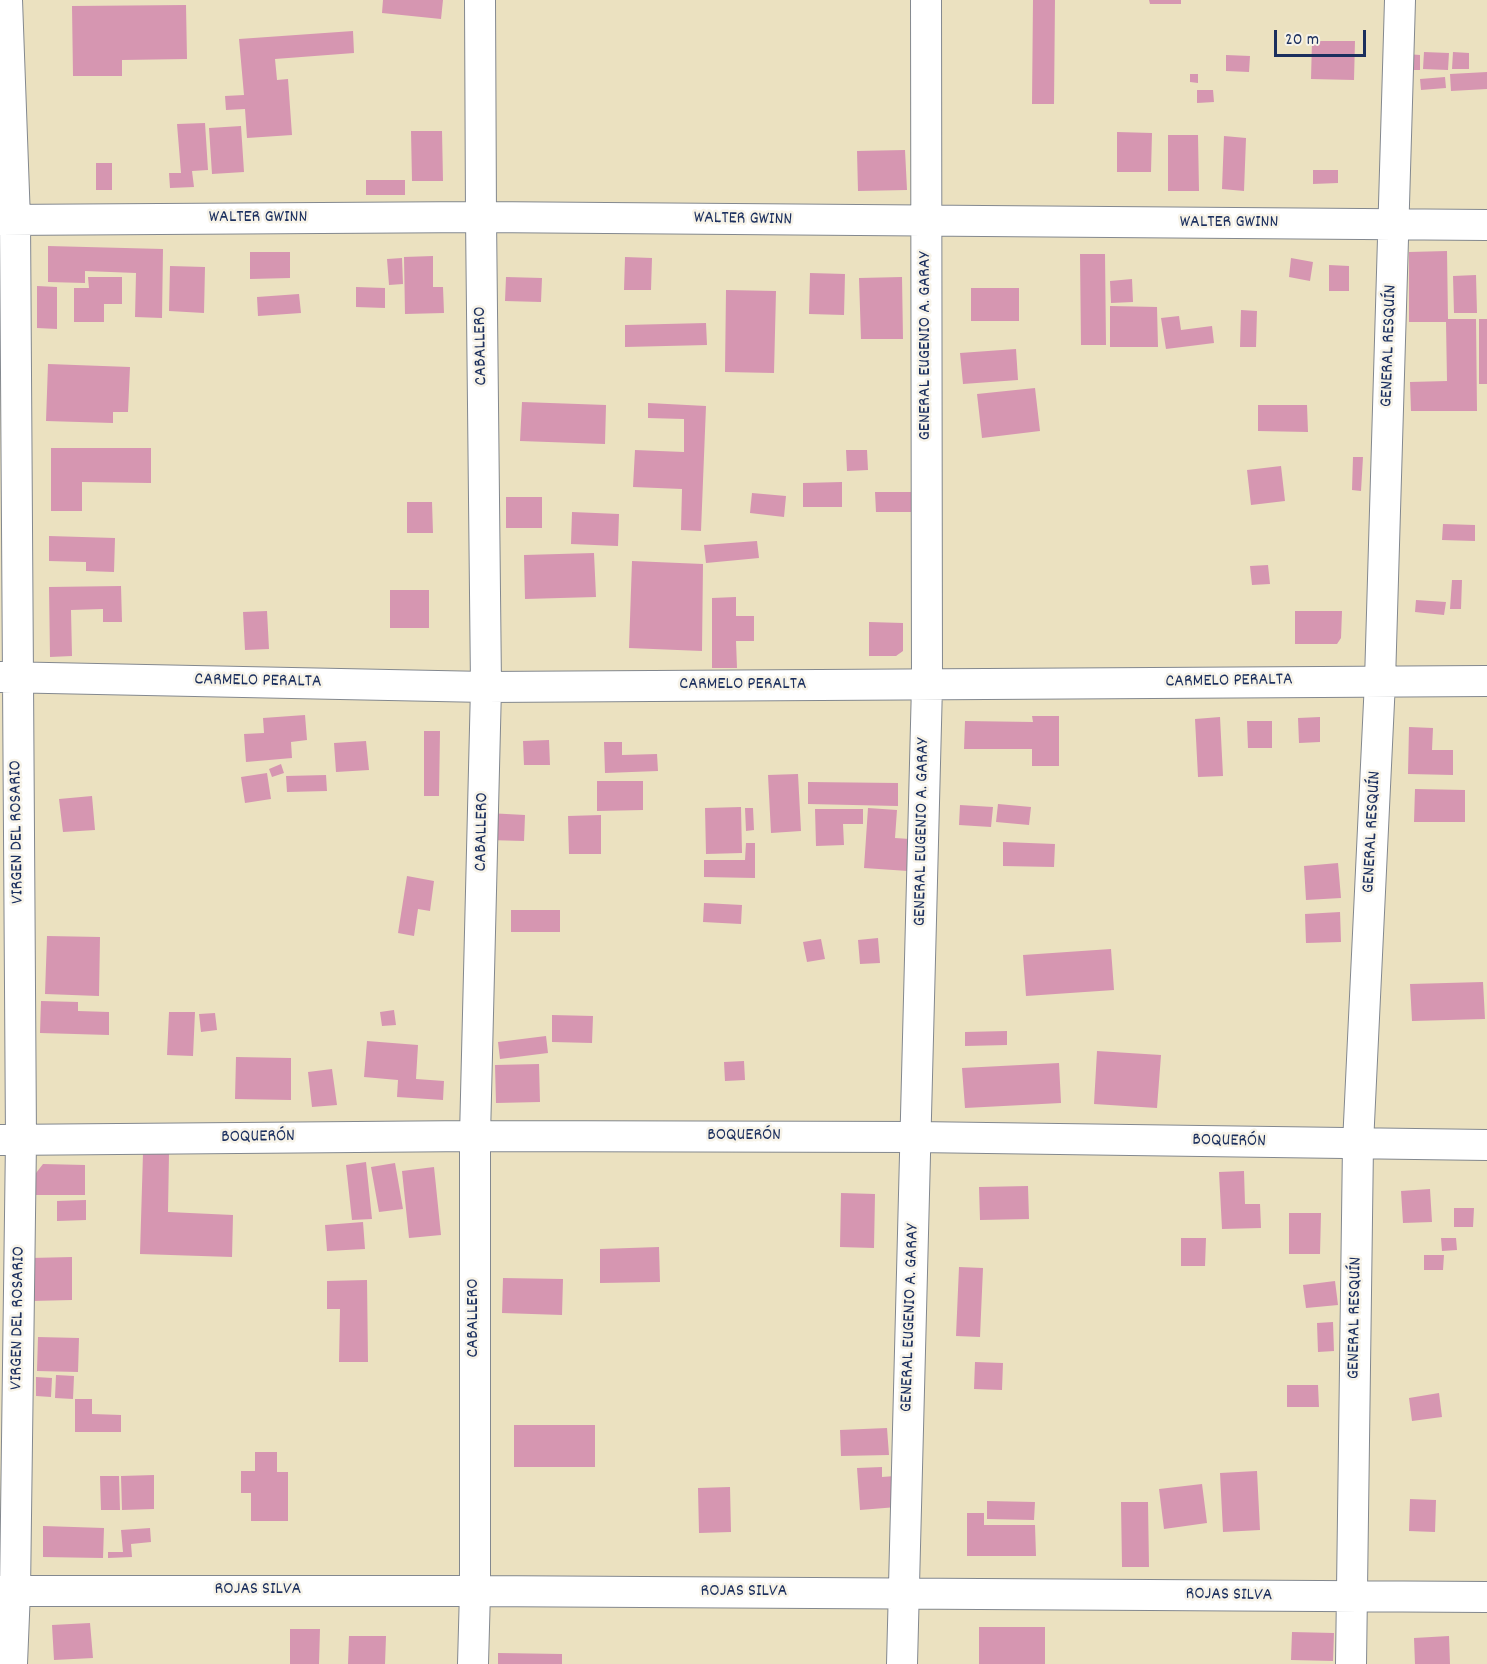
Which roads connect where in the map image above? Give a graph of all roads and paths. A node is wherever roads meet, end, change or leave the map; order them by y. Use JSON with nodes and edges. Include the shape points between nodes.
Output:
{"nodes":[{"id":1,"x":7,"y":0,"type":"edge"},
{"id":2,"x":480,"y":0,"type":"edge"},
{"id":3,"x":926,"y":0,"type":"edge"},
{"id":4,"x":1400,"y":0,"type":"edge"},
{"id":5,"x":481,"y":218,"type":"junction"},
{"id":6,"x":7,"y":220,"type":"edge"},
{"id":7,"x":927,"y":222,"type":"junction"},
{"id":8,"x":1394,"y":225,"type":"junction"},
{"id":9,"x":1487,"y":225,"type":"edge"},
{"id":10,"x":8,"y":677,"type":"edge"},
{"id":11,"x":1380,"y":681,"type":"junction"},
{"id":12,"x":1487,"y":681,"type":"edge"},
{"id":13,"x":927,"y":685,"type":"junction"},
{"id":14,"x":486,"y":687,"type":"junction"},
{"id":15,"x":475,"y":1136,"type":"junction"},
{"id":16,"x":916,"y":1137,"type":"junction"},
{"id":17,"x":10,"y":1140,"type":"edge"},
{"id":18,"x":1358,"y":1144,"type":"junction"},
{"id":19,"x":1487,"y":1145,"type":"edge"},
{"id":20,"x":7,"y":1591,"type":"edge"},
{"id":21,"x":475,"y":1591,"type":"junction"},
{"id":22,"x":903,"y":1594,"type":"junction"},
{"id":23,"x":1487,"y":1597,"type":"edge"},
{"id":24,"x":1352,"y":1598,"type":"junction"},
{"id":25,"x":12,"y":1664,"type":"edge"},
{"id":26,"x":473,"y":1664,"type":"edge"},
{"id":27,"x":902,"y":1664,"type":"edge"},
{"id":28,"x":1351,"y":1664,"type":"edge"}],
"edges":[{"from":1,"to":6,"type":"street","name":"VIRGEN DEL ROSARIO"},
{"from":2,"to":5,"type":"street","name":"CABALLERO"},
{"from":3,"to":7,"type":"street","name":"GENERAL EUGENIO A. GARAY"},
{"from":4,"to":8,"type":"street","name":"GENERAL RESQUÍN"},
{"from":5,"to":6,"type":"street","name":"WALTER GWINN"},
{"from":5,"to":7,"type":"street","name":"WALTER GWINN"},
{"from":5,"to":14,"type":"street","name":"CABALLERO"},
{"from":6,"to":10,"type":"street","name":"VIRGEN DEL ROSARIO"},
{"from":7,"to":8,"type":"street","name":"WALTER GWINN"},
{"from":7,"to":13,"type":"street","name":"GENERAL EUGENIO A. GARAY"},
{"from":8,"to":9,"type":"street","name":"WALTER GWINN"},
{"from":8,"to":11,"type":"street","name":"GENERAL RESQUÍN"},
{"from":10,"to":14,"type":"street","name":"CARMELO PERALTA"},
{"from":10,"to":17,"type":"street","name":"VIRGEN DEL ROSARIO"},
{"from":11,"to":12,"type":"street","name":"CARMELO PERALTA"},
{"from":11,"to":13,"type":"street","name":"CARMELO PERALTA"},
{"from":11,"to":18,"type":"street","name":"GENERAL RESQUÍN"},
{"from":13,"to":14,"type":"street","name":"CARMELO PERALTA"},
{"from":13,"to":16,"type":"street","name":"GENERAL EUGENIO A. GARAY"},
{"from":14,"to":15,"type":"street","name":"CABALLERO"},
{"from":15,"to":16,"type":"street","name":"BOQUERÓN"},
{"from":15,"to":17,"type":"street","name":"BOQUERÓN"},
{"from":15,"to":21,"type":"street","name":"CABALLERO"},
{"from":16,"to":18,"type":"street","name":"BOQUERÓN"},
{"from":16,"to":22,"type":"street","name":"GENERAL EUGENIO A. GARAY"},
{"from":17,"to":20,"type":"street","name":"VIRGEN DEL ROSARIO"},
{"from":18,"to":19,"type":"street","name":"BOQUERÓN"},
{"from":18,"to":24,"type":"street","name":"GENERAL RESQUÍN"},
{"from":20,"to":21,"type":"street","name":"ROJAS SILVA"},
{"from":20,"to":25,"type":"street","name":"VIRGEN DEL ROSARIO"},
{"from":21,"to":22,"type":"street","name":"ROJAS SILVA"},
{"from":21,"to":26,"type":"street","name":"CABALLERO"},
{"from":22,"to":24,"type":"street","name":"ROJAS SILVA"},
{"from":22,"to":27,"type":"street","name":"GENERAL EUGENIO A. GARAY"},
{"from":23,"to":24,"type":"street","name":"ROJAS SILVA"},
{"from":24,"to":28,"type":"street","name":"GENERAL RESQUÍN"}]}
